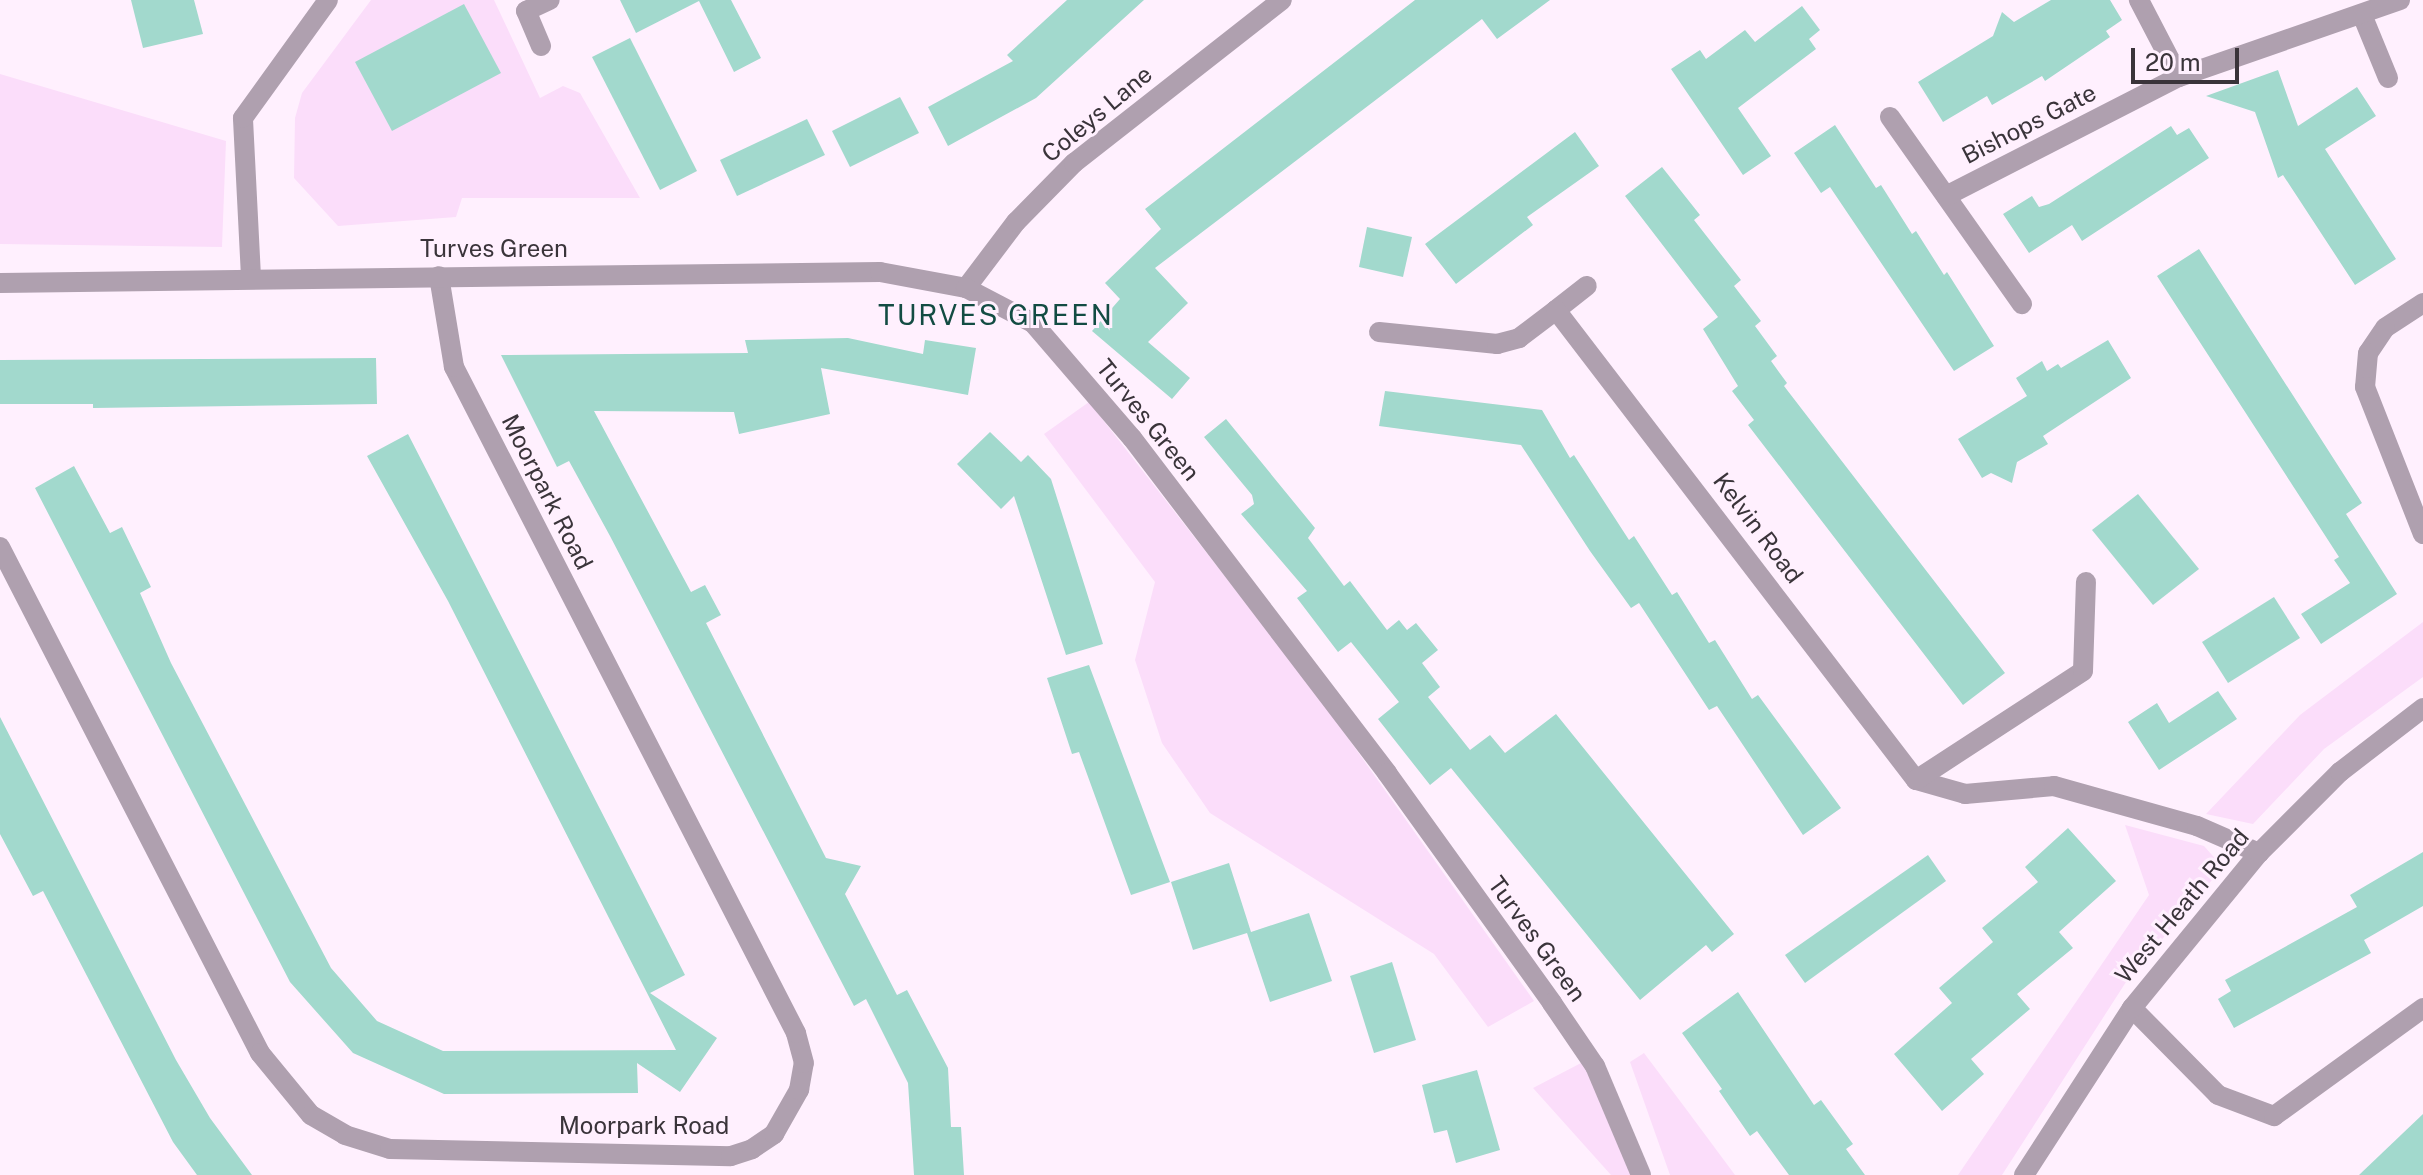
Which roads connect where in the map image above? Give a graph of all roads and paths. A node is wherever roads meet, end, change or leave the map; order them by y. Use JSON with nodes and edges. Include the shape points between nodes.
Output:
{"nodes":[{"id":1,"x":328,"y":0,"type":"edge"},
{"id":2,"x":550,"y":0,"type":"edge"},
{"id":3,"x":1282,"y":0,"type":"edge"},
{"id":4,"x":2139,"y":0,"type":"edge"},
{"id":5,"x":2400,"y":0,"type":"edge"},
{"id":6,"x":523,"y":6,"type":"edge"},
{"id":7,"x":2363,"y":17,"type":"junction"},
{"id":8,"x":541,"y":46,"type":"dead end"},
{"id":9,"x":2179,"y":77,"type":"junction"},
{"id":10,"x":2388,"y":78,"type":"dead end"},
{"id":11,"x":1890,"y":117,"type":"dead end"},
{"id":12,"x":1946,"y":196,"type":"junction"},
{"id":13,"x":439,"y":276,"type":"junction"},
{"id":14,"x":251,"y":277,"type":"junction"},
{"id":15,"x":0,"y":283,"type":"edge"},
{"id":16,"x":1587,"y":286,"type":"dead end"},
{"id":17,"x":966,"y":288,"type":"junction"},
{"id":18,"x":2423,"y":303,"type":"edge"},
{"id":19,"x":2022,"y":304,"type":"dead end"},
{"id":20,"x":1556,"y":310,"type":"junction"},
{"id":21,"x":1379,"y":332,"type":"dead end"},
{"id":22,"x":2423,"y":534,"type":"edge"},
{"id":23,"x":0,"y":547,"type":"edge"},
{"id":24,"x":2086,"y":582,"type":"dead end"},
{"id":25,"x":2423,"y":708,"type":"edge"},
{"id":26,"x":1916,"y":780,"type":"junction"},
{"id":27,"x":2259,"y":853,"type":"junction"},
{"id":28,"x":2132,"y":1008,"type":"junction"},
{"id":29,"x":2423,"y":1008,"type":"edge"},
{"id":30,"x":1641,"y":1175,"type":"edge"},
{"id":31,"x":2024,"y":1175,"type":"edge"}],
"edges":[{"from":1,"to":14,"type":"street","via":[[243,118]]},
{"from":2,"to":6,"type":"street"},
{"from":3,"to":17,"type":"street","name":"Coleys Lane","via":[[1074,163],[1016,222]]},
{"from":4,"to":9,"type":"street"},
{"from":5,"to":7,"type":"street","name":"Bishops Gate"},
{"from":6,"to":8,"type":"street"},
{"from":7,"to":9,"type":"street","name":"Bishops Gate"},
{"from":7,"to":10,"type":"street"},
{"from":9,"to":12,"type":"street","name":"Bishops Gate"},
{"from":11,"to":12,"type":"street","name":"Bishops Gate"},
{"from":12,"to":19,"type":"street","name":"Bishops Gate"},
{"from":13,"to":14,"type":"street","name":"Turves Green"},
{"from":13,"to":17,"type":"street","name":"Turves Green","via":[[880,272]]},
{"from":13,"to":23,"type":"street","name":"Moorpark Road","via":[[454,367],[796,1033],[804,1063],[799,1090],[774,1134],[752,1149],[731,1156],[390,1149],[345,1135],[311,1115],[260,1053]]},
{"from":14,"to":15,"type":"street","name":"Turves Green"},
{"from":16,"to":20,"type":"street"},
{"from":17,"to":30,"type":"street","name":"Turves Green","via":[[1033,323],[1088,386],[1387,773],[1595,1066]]},
{"from":18,"to":22,"type":"street","via":[[2385,328],[2368,353],[2365,387]]},
{"from":20,"to":21,"type":"street","via":[[1519,338],[1497,344]]},
{"from":20,"to":26,"type":"street","name":"Kelvin Road"},
{"from":24,"to":26,"type":"street","via":[[2083,671]]},
{"from":25,"to":27,"type":"street","name":"West Heath Road","via":[[2340,772]]},
{"from":26,"to":27,"type":"street","via":[[1965,794],[2054,786],[2197,826]]},
{"from":27,"to":28,"type":"street","name":"West Heath Road"},
{"from":28,"to":29,"type":"street","via":[[2218,1095],[2274,1116]]},
{"from":28,"to":31,"type":"street","name":"West Heath Road"}]}
